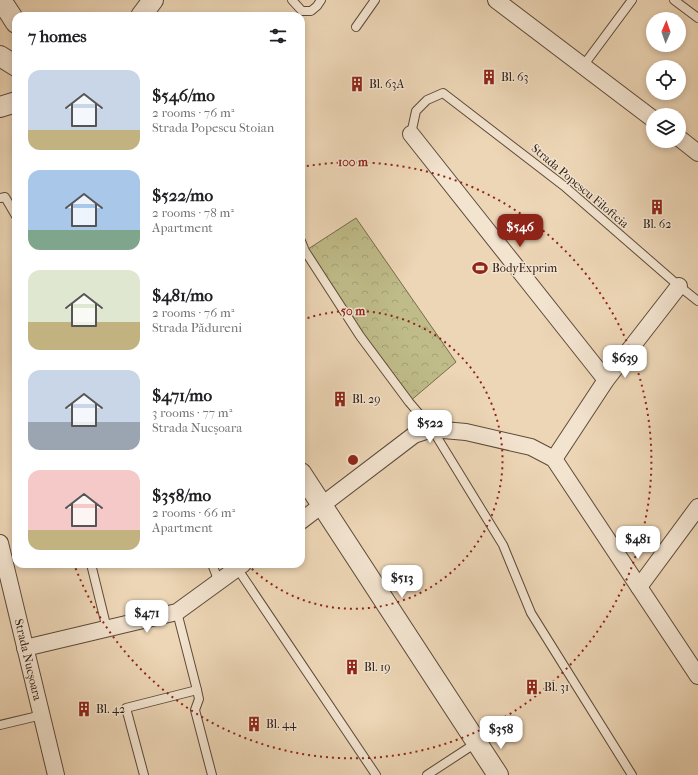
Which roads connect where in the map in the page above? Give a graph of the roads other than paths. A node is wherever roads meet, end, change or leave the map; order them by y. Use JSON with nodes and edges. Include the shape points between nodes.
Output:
{"nodes":[{"id":1,"x":1,"y":0,"type":"edge"},
{"id":2,"x":152,"y":0,"type":"edge"},
{"id":3,"x":292,"y":0,"type":"edge"},
{"id":4,"x":321,"y":0,"type":"edge"},
{"id":5,"x":375,"y":0,"type":"edge"},
{"id":6,"x":496,"y":0,"type":"edge"},
{"id":7,"x":632,"y":0,"type":"edge"},
{"id":8,"x":674,"y":0,"type":"edge"},
{"id":9,"x":143,"y":12,"type":"edge"},
{"id":10,"x":12,"y":17,"type":"edge"},
{"id":11,"x":698,"y":18,"type":"edge"},
{"id":12,"x":356,"y":27,"type":"dead end"},
{"id":13,"x":0,"y":56,"type":"edge"},
{"id":14,"x":12,"y":64,"type":"edge"},
{"id":15,"x":583,"y":66,"type":"junction"},
{"id":16,"x":12,"y":103,"type":"edge"},
{"id":17,"x":0,"y":107,"type":"edge"},
{"id":18,"x":646,"y":114,"type":"edge"},
{"id":19,"x":411,"y":134,"type":"joint"},
{"id":20,"x":686,"y":144,"type":"edge"},
{"id":21,"x":698,"y":153,"type":"edge"},
{"id":22,"x":0,"y":198,"type":"edge"},
{"id":23,"x":12,"y":209,"type":"edge"},
{"id":24,"x":305,"y":250,"type":"edge"},
{"id":25,"x":679,"y":286,"type":"junction"},
{"id":26,"x":698,"y":301,"type":"edge"},
{"id":27,"x":606,"y":380,"type":"junction"},
{"id":28,"x":432,"y":429,"type":"junction"},
{"id":29,"x":554,"y":459,"type":"junction"},
{"id":30,"x":305,"y":478,"type":"edge"},
{"id":31,"x":322,"y":505,"type":"junction"},
{"id":32,"x":698,"y":507,"type":"edge"},
{"id":33,"x":305,"y":518,"type":"edge"},
{"id":34,"x":0,"y":543,"type":"edge"},
{"id":35,"x":92,"y":568,"type":"edge"},
{"id":36,"x":214,"y":568,"type":"edge"},
{"id":37,"x":237,"y":568,"type":"edge"},
{"id":38,"x":241,"y":568,"type":"edge"},
{"id":39,"x":219,"y":582,"type":"junction"},
{"id":40,"x":638,"y":587,"type":"junction"},
{"id":41,"x":177,"y":612,"type":"junction"},
{"id":42,"x":107,"y":629,"type":"junction"},
{"id":43,"x":25,"y":648,"type":"junction"},
{"id":44,"x":698,"y":676,"type":"edge"},
{"id":45,"x":198,"y":690,"type":"junction"},
{"id":46,"x":42,"y":715,"type":"junction"},
{"id":47,"x":0,"y":725,"type":"edge"},
{"id":48,"x":477,"y":742,"type":"junction"},
{"id":49,"x":56,"y":775,"type":"edge"},
{"id":50,"x":144,"y":775,"type":"edge"},
{"id":51,"x":212,"y":775,"type":"edge"},
{"id":52,"x":376,"y":775,"type":"edge"},
{"id":53,"x":427,"y":775,"type":"edge"},
{"id":54,"x":498,"y":775,"type":"edge"},
{"id":55,"x":632,"y":775,"type":"edge"}],
"edges":[{"from":1,"to":10,"type":"street"},
{"from":2,"to":9,"type":"street"},
{"from":3,"to":4,"type":"lane","via":[[302,11],[311,11]]},
{"from":5,"to":12,"type":"lane"},
{"from":6,"to":15,"type":"street"},
{"from":7,"to":15,"type":"lane"},
{"from":8,"to":11,"type":"lane"},
{"from":13,"to":14,"type":"street"},
{"from":15,"to":18,"type":"street"},
{"from":16,"to":17,"type":"street"},
{"from":19,"to":25,"type":"lane","name":"Strada Popescu Filofteia","via":[[416,111],[427,100],[443,93],[564,186]]},
{"from":19,"to":27,"type":"street"},
{"from":20,"to":21,"type":"street"},
{"from":22,"to":23,"type":"lane","via":[[5,197]]},
{"from":24,"to":28,"type":"lane","via":[[360,336]]},
{"from":25,"to":26,"type":"lane","name":"Strada Popescu Filofteia"},
{"from":25,"to":27,"type":"street"},
{"from":27,"to":29,"type":"street"},
{"from":28,"to":29,"type":"street","via":[[466,432],[531,447]]},
{"from":28,"to":31,"type":"street","via":[[414,435]]},
{"from":28,"to":55,"type":"lane","via":[[503,545],[532,613]]},
{"from":29,"to":40,"type":"street"},
{"from":30,"to":31,"type":"street"},
{"from":31,"to":33,"type":"street"},
{"from":31,"to":48,"type":"street"},
{"from":32,"to":40,"type":"street"},
{"from":34,"to":43,"type":"street","name":"Strada Nucșoara"},
{"from":35,"to":42,"type":"lane"},
{"from":36,"to":39,"type":"lane"},
{"from":37,"to":39,"type":"street"},
{"from":38,"to":52,"type":"lane"},
{"from":39,"to":41,"type":"street"},
{"from":40,"to":44,"type":"street"},
{"from":41,"to":42,"type":"street"},
{"from":41,"to":45,"type":"lane"},
{"from":42,"to":43,"type":"street"},
{"from":43,"to":46,"type":"street","name":"Strada Nucșoara"},
{"from":45,"to":50,"type":"lane","via":[[126,708]]},
{"from":45,"to":51,"type":"lane","via":[[199,699],[195,710]]},
{"from":46,"to":47,"type":"lane"},
{"from":46,"to":49,"type":"street","name":"Strada Nucșoara"},
{"from":48,"to":53,"type":"lane"},
{"from":48,"to":54,"type":"street"}]}
